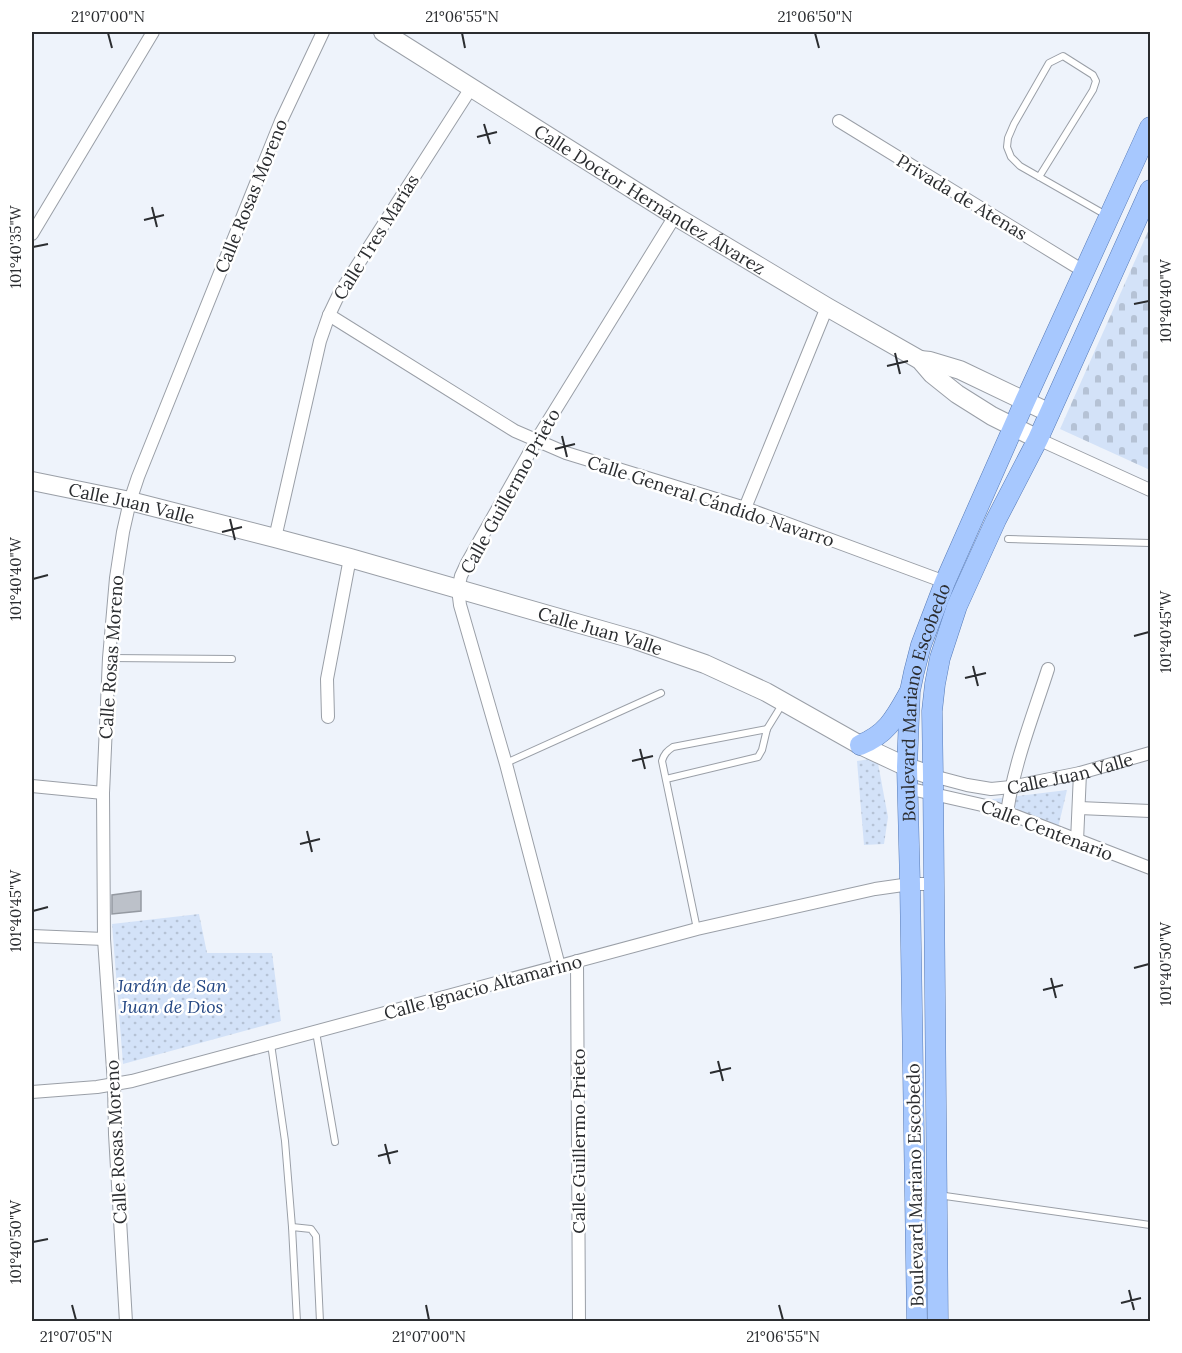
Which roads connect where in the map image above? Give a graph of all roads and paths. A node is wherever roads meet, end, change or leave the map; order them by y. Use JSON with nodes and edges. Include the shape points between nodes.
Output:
{"nodes":[{"id":1,"x":153,"y":32,"type":"edge"},
{"id":2,"x":323,"y":32,"type":"edge"},
{"id":3,"x":383,"y":32,"type":"edge"},
{"id":4,"x":471,"y":88,"type":"junction"},
{"id":5,"x":839,"y":122,"type":"dead end"},
{"id":6,"x":1150,"y":127,"type":"edge"},
{"id":7,"x":1039,"y":177,"type":"junction"},
{"id":8,"x":1150,"y":190,"type":"edge"},
{"id":9,"x":675,"y":216,"type":"junction"},
{"id":10,"x":1110,"y":217,"type":"junction"},
{"id":11,"x":32,"y":234,"type":"edge"},
{"id":12,"x":1085,"y":272,"type":"junction"},
{"id":13,"x":827,"y":307,"type":"junction"},
{"id":14,"x":329,"y":315,"type":"junction"},
{"id":15,"x":920,"y":360,"type":"junction"},
{"id":16,"x":1025,"y":402,"type":"junction"},
{"id":17,"x":1050,"y":413,"type":"junction"},
{"id":18,"x":1014,"y":426,"type":"junction"},
{"id":19,"x":1038,"y":439,"type":"junction"},
{"id":20,"x":536,"y":441,"type":"junction"},
{"id":21,"x":32,"y":481,"type":"edge"},
{"id":22,"x":1150,"y":490,"type":"edge"},
{"id":23,"x":130,"y":501,"type":"junction"},
{"id":24,"x":745,"y":508,"type":"junction"},
{"id":25,"x":275,"y":538,"type":"junction"},
{"id":26,"x":1008,"y":539,"type":"dead end"},
{"id":27,"x":1150,"y":543,"type":"edge"},
{"id":28,"x":350,"y":558,"type":"junction"},
{"id":29,"x":945,"y":582,"type":"junction"},
{"id":30,"x":458,"y":588,"type":"junction"},
{"id":31,"x":108,"y":658,"type":"junction"},
{"id":32,"x":232,"y":659,"type":"dead end"},
{"id":33,"x":1048,"y":669,"type":"dead end"},
{"id":34,"x":910,"y":691,"type":"junction"},
{"id":35,"x":661,"y":693,"type":"dead end"},
{"id":36,"x":784,"y":702,"type":"junction"},
{"id":37,"x":328,"y":717,"type":"dead end"},
{"id":38,"x":767,"y":729,"type":"junction"},
{"id":39,"x":860,"y":745,"type":"junction"},
{"id":40,"x":1150,"y":753,"type":"edge"},
{"id":41,"x":506,"y":764,"type":"junction"},
{"id":42,"x":907,"y":767,"type":"junction"},
{"id":43,"x":1080,"y":773,"type":"junction"},
{"id":44,"x":666,"y":779,"type":"junction"},
{"id":45,"x":933,"y":785,"type":"junction"},
{"id":46,"x":32,"y":786,"type":"edge"},
{"id":47,"x":1011,"y":787,"type":"junction"},
{"id":48,"x":908,"y":788,"type":"junction"},
{"id":49,"x":102,"y":793,"type":"junction"},
{"id":50,"x":1079,"y":808,"type":"junction"},
{"id":51,"x":1150,"y":811,"type":"edge"},
{"id":52,"x":1007,"y":813,"type":"junction"},
{"id":53,"x":1077,"y":841,"type":"junction"},
{"id":54,"x":1150,"y":868,"type":"edge"},
{"id":55,"x":910,"y":884,"type":"junction"},
{"id":56,"x":935,"y":884,"type":"junction"},
{"id":57,"x":696,"y":929,"type":"junction"},
{"id":58,"x":32,"y":936,"type":"edge"},
{"id":59,"x":104,"y":939,"type":"junction"},
{"id":60,"x":577,"y":961,"type":"junction"},
{"id":61,"x":560,"y":966,"type":"junction"},
{"id":62,"x":316,"y":1032,"type":"junction"},
{"id":63,"x":271,"y":1044,"type":"junction"},
{"id":64,"x":114,"y":1084,"type":"junction"},
{"id":65,"x":32,"y":1092,"type":"edge"},
{"id":66,"x":335,"y":1142,"type":"dead end"},
{"id":67,"x":938,"y":1195,"type":"junction"},
{"id":68,"x":1150,"y":1225,"type":"edge"},
{"id":69,"x":292,"y":1227,"type":"junction"},
{"id":70,"x":126,"y":1322,"type":"edge"},
{"id":71,"x":297,"y":1322,"type":"edge"},
{"id":72,"x":320,"y":1322,"type":"edge"},
{"id":73,"x":579,"y":1322,"type":"edge"},
{"id":74,"x":917,"y":1322,"type":"edge"},
{"id":75,"x":938,"y":1322,"type":"edge"}],
"edges":[{"from":1,"to":11,"type":"street"},
{"from":2,"to":23,"type":"street","name":"Calle Rosas Moreno","via":[[281,121]]},
{"from":3,"to":4,"type":"street","name":"Calle Doctor Hernández Álvarez"},
{"from":4,"to":9,"type":"street","name":"Calle Doctor Hernández Álvarez"},
{"from":4,"to":14,"type":"street","name":"Calle Tres Marías"},
{"from":5,"to":12,"type":"street","name":"Privada de Atenas"},
{"from":6,"to":10,"type":"main road","name":"Boulevard Mariano Escobedo"},
{"from":7,"to":7,"type":"lane","via":[[1011,158],[1008,138],[1049,63],[1063,56],[1096,81]]},
{"from":7,"to":10,"type":"lane"},
{"from":8,"to":17,"type":"main road","name":"Boulevard Mariano Escobedo"},
{"from":9,"to":13,"type":"street","name":"Calle Doctor Hernández Álvarez"},
{"from":9,"to":20,"type":"street","name":"Calle Guillermo Prieto"},
{"from":10,"to":12,"type":"main road","name":"Boulevard Mariano Escobedo"},
{"from":12,"to":16,"type":"main road","name":"Boulevard Mariano Escobedo"},
{"from":13,"to":15,"type":"street","name":"Calle Doctor Hernández Álvarez"},
{"from":13,"to":24,"type":"street"},
{"from":14,"to":20,"type":"street","name":"Calle General Cándido Navarro"},
{"from":14,"to":25,"type":"street","name":"Calle Tres Marías"},
{"from":15,"to":16,"type":"street","name":"Calle Doctor Hernández Álvarez","via":[[960,370]]},
{"from":15,"to":18,"type":"street","name":"Calle Doctor Hernández Álvarez","via":[[957,394]]},
{"from":16,"to":17,"type":"street","name":"Calle Doctor Hernández Álvarez"},
{"from":16,"to":18,"type":"main road","name":"Boulevard Mariano Escobedo"},
{"from":17,"to":19,"type":"main road","name":"Boulevard Mariano Escobedo"},
{"from":18,"to":19,"type":"street","name":"Calle Doctor Hernández Álvarez"},
{"from":18,"to":29,"type":"main road","name":"Boulevard Mariano Escobedo"},
{"from":19,"to":22,"type":"street","name":"Calle Doctor Hernández Álvarez"},
{"from":19,"to":45,"type":"main road","name":"Boulevard Mariano Escobedo","via":[[989,536],[948,631],[935,684]]},
{"from":20,"to":24,"type":"street","name":"Calle General Cándido Navarro"},
{"from":20,"to":30,"type":"street","name":"Calle Guillermo Prieto","via":[[467,563]]},
{"from":21,"to":23,"type":"street","name":"Calle Juan Valle"},
{"from":23,"to":25,"type":"street","name":"Calle Juan Valle"},
{"from":23,"to":31,"type":"street","name":"Calle Rosas Moreno","via":[[116,578]]},
{"from":24,"to":29,"type":"street","name":"Calle General Cándido Navarro"},
{"from":25,"to":28,"type":"street","name":"Calle Juan Valle"},
{"from":26,"to":27,"type":"lane"},
{"from":28,"to":30,"type":"street","name":"Calle Juan Valle"},
{"from":28,"to":37,"type":"street","via":[[327,679]]},
{"from":29,"to":34,"type":"main road","name":"Boulevard Mariano Escobedo","via":[[921,645]]},
{"from":30,"to":36,"type":"street","name":"Calle Juan Valle","via":[[656,646],[705,664]]},
{"from":30,"to":41,"type":"street","name":"Calle Guillermo Prieto","via":[[466,630]]},
{"from":31,"to":32,"type":"lane"},
{"from":31,"to":49,"type":"street","name":"Calle Rosas Moreno"},
{"from":33,"to":47,"type":"street"},
{"from":34,"to":39,"type":"main road","via":[[884,731]]},
{"from":34,"to":42,"type":"main road","name":"Boulevard Mariano Escobedo"},
{"from":35,"to":41,"type":"lane"},
{"from":36,"to":38,"type":"lane"},
{"from":36,"to":39,"type":"street","name":"Calle Juan Valle"},
{"from":38,"to":44,"type":"lane","via":[[758,757]]},
{"from":38,"to":44,"type":"lane","via":[[673,747],[662,762]]},
{"from":39,"to":42,"type":"street","name":"Calle Juan Valle"},
{"from":40,"to":43,"type":"street","name":"Calle Juan Valle"},
{"from":41,"to":61,"type":"street","name":"Calle Guillermo Prieto"},
{"from":42,"to":45,"type":"street","name":"Calle Juan Valle"},
{"from":42,"to":48,"type":"main road","name":"Boulevard Mariano Escobedo"},
{"from":43,"to":47,"type":"street","name":"Calle Juan Valle"},
{"from":43,"to":50,"type":"street"},
{"from":44,"to":57,"type":"lane"},
{"from":45,"to":47,"type":"street","name":"Calle Juan Valle"},
{"from":45,"to":48,"type":"street","name":"Calle Centenario"},
{"from":45,"to":52,"type":"street","name":"Calle Centenario"},
{"from":45,"to":56,"type":"main road","name":"Boulevard Mariano Escobedo"},
{"from":46,"to":49,"type":"street"},
{"from":47,"to":52,"type":"street"},
{"from":48,"to":55,"type":"main road","name":"Boulevard Mariano Escobedo"},
{"from":49,"to":59,"type":"street","name":"Calle Rosas Moreno"},
{"from":50,"to":51,"type":"street"},
{"from":50,"to":53,"type":"street"},
{"from":52,"to":53,"type":"street","name":"Calle Centenario"},
{"from":53,"to":54,"type":"street","name":"Calle Centenario"},
{"from":55,"to":56,"type":"street","name":"Calle Ignacio Altamarino"},
{"from":55,"to":57,"type":"street","name":"Calle Ignacio Altamarino"},
{"from":55,"to":74,"type":"main road","name":"Boulevard Mariano Escobedo"},
{"from":56,"to":67,"type":"main road","name":"Boulevard Mariano Escobedo"},
{"from":57,"to":60,"type":"street","name":"Calle Ignacio Altamarino"},
{"from":58,"to":59,"type":"street"},
{"from":59,"to":64,"type":"street","name":"Calle Rosas Moreno"},
{"from":60,"to":61,"type":"street","name":"Calle Ignacio Altamarino"},
{"from":60,"to":73,"type":"street","name":"Calle Guillermo Prieto"},
{"from":61,"to":62,"type":"street","name":"Calle Ignacio Altamarino"},
{"from":62,"to":63,"type":"street","name":"Calle Ignacio Altamarino"},
{"from":62,"to":66,"type":"lane"},
{"from":63,"to":64,"type":"street","name":"Calle Ignacio Altamarino"},
{"from":63,"to":69,"type":"lane"},
{"from":64,"to":65,"type":"street","name":"Calle Ignacio Altamarino"},
{"from":64,"to":70,"type":"street","name":"Calle Rosas Moreno"},
{"from":67,"to":68,"type":"lane"},
{"from":67,"to":75,"type":"main road","name":"Boulevard Mariano Escobedo"},
{"from":69,"to":71,"type":"lane"},
{"from":69,"to":72,"type":"lane","via":[[311,1229],[316,1236]]}]}
